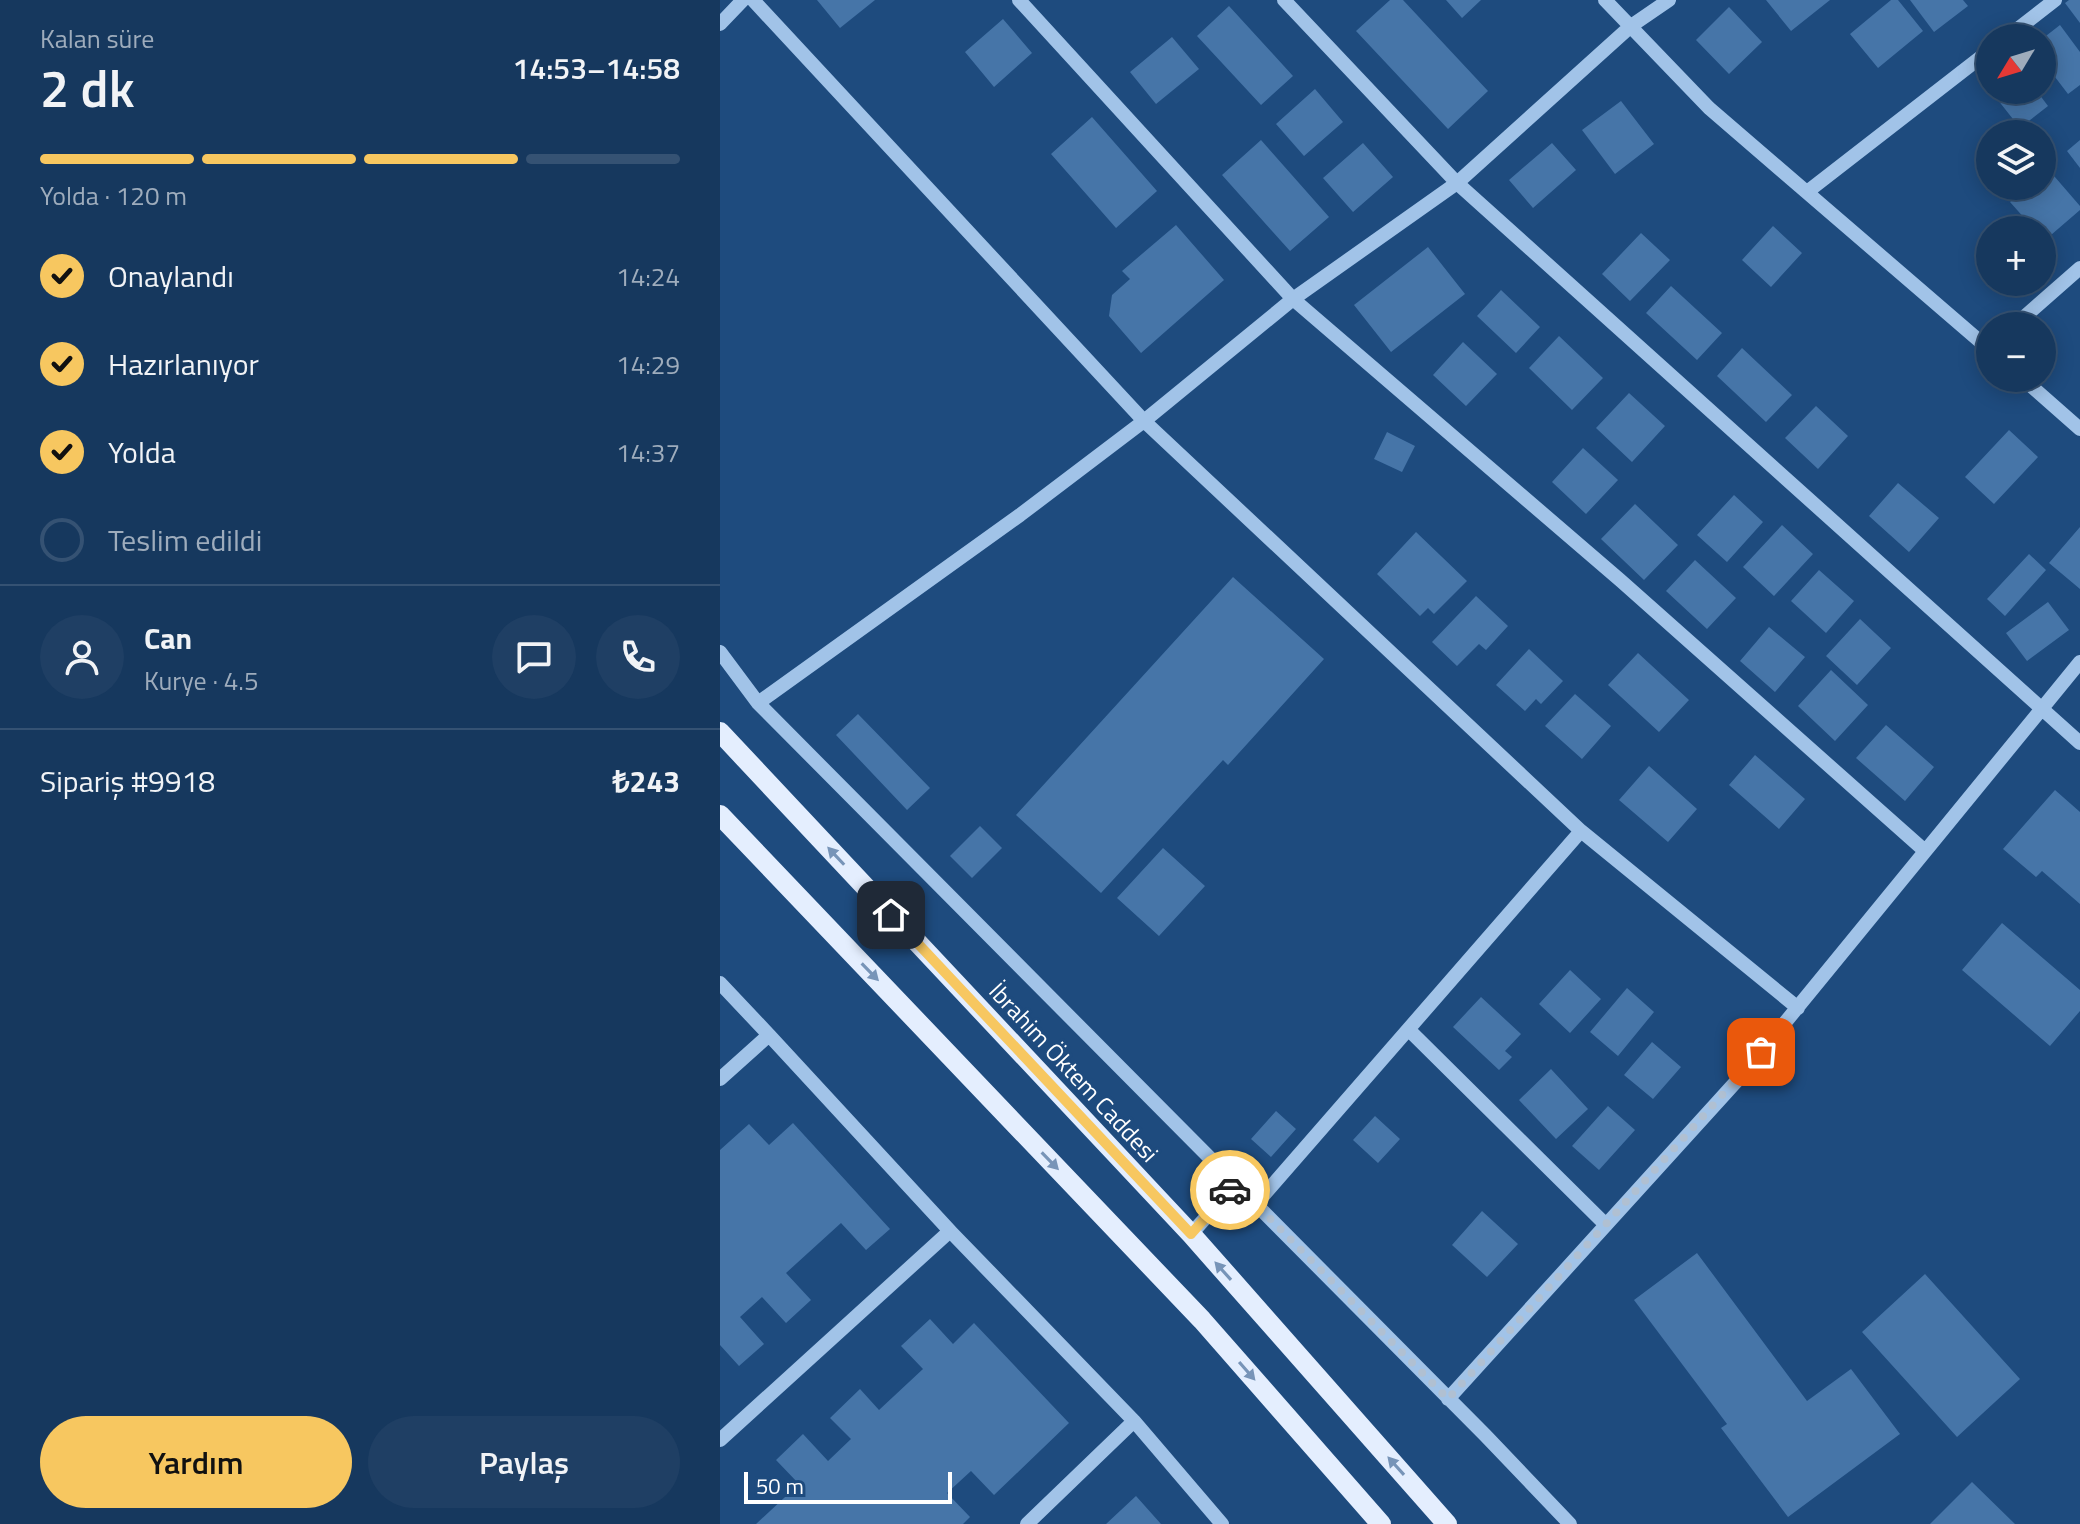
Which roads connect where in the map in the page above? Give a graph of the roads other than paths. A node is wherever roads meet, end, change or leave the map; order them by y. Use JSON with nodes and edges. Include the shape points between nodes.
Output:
{"nodes":[{"id":1,"x":743,"y":0,"type":"edge"},
{"id":2,"x":753,"y":0,"type":"edge"},
{"id":3,"x":1019,"y":0,"type":"edge"},
{"id":4,"x":1284,"y":0,"type":"edge"},
{"id":5,"x":1605,"y":0,"type":"edge"},
{"id":6,"x":1669,"y":0,"type":"edge"},
{"id":7,"x":2055,"y":0,"type":"edge"},
{"id":8,"x":720,"y":24,"type":"edge"},
{"id":9,"x":2024,"y":24,"type":"edge"},
{"id":10,"x":1631,"y":26,"type":"junction"},
{"id":11,"x":1976,"y":61,"type":"edge"},
{"id":12,"x":1457,"y":183,"type":"junction"},
{"id":13,"x":1807,"y":192,"type":"junction"},
{"id":14,"x":2080,"y":268,"type":"edge"},
{"id":15,"x":1293,"y":299,"type":"junction"},
{"id":16,"x":2030,"y":312,"type":"edge"},
{"id":17,"x":1976,"y":338,"type":"edge"},
{"id":18,"x":2038,"y":392,"type":"edge"},
{"id":19,"x":1144,"y":421,"type":"junction"},
{"id":20,"x":2080,"y":429,"type":"edge"},
{"id":21,"x":720,"y":652,"type":"edge"},
{"id":22,"x":2080,"y":662,"type":"edge"},
{"id":23,"x":758,"y":703,"type":"junction"},
{"id":24,"x":2043,"y":708,"type":"junction"},
{"id":25,"x":720,"y":732,"type":"edge"},
{"id":26,"x":2080,"y":743,"type":"edge"},
{"id":27,"x":720,"y":815,"type":"edge"},
{"id":28,"x":1581,"y":831,"type":"junction"},
{"id":29,"x":1925,"y":851,"type":"junction"},
{"id":30,"x":720,"y":983,"type":"edge"},
{"id":31,"x":1798,"y":1008,"type":"junction"},
{"id":32,"x":1409,"y":1030,"type":"junction"},
{"id":33,"x":769,"y":1035,"type":"junction"},
{"id":34,"x":720,"y":1079,"type":"edge"},
{"id":35,"x":1236,"y":1184,"type":"junction"},
{"id":36,"x":1256,"y":1204,"type":"junction"},
{"id":37,"x":1606,"y":1225,"type":"junction"},
{"id":38,"x":950,"y":1231,"type":"junction"},
{"id":39,"x":1191,"y":1234,"type":"junction"},
{"id":40,"x":1448,"y":1399,"type":"junction"},
{"id":41,"x":1134,"y":1421,"type":"junction"},
{"id":42,"x":720,"y":1440,"type":"edge"},
{"id":43,"x":1027,"y":1524,"type":"edge"},
{"id":44,"x":1222,"y":1524,"type":"edge"},
{"id":45,"x":1381,"y":1524,"type":"edge"},
{"id":46,"x":1447,"y":1524,"type":"edge"},
{"id":47,"x":1570,"y":1524,"type":"edge"}],
"edges":[{"from":1,"to":8,"type":"street"},
{"from":2,"to":19,"type":"street"},
{"from":3,"to":15,"type":"street"},
{"from":4,"to":12,"type":"street"},
{"from":5,"to":10,"type":"street"},
{"from":6,"to":10,"type":"street"},
{"from":7,"to":9,"type":"street"},
{"from":10,"to":12,"type":"street"},
{"from":10,"to":13,"type":"street","via":[[1709,108]]},
{"from":11,"to":13,"type":"street"},
{"from":12,"to":15,"type":"street"},
{"from":12,"to":24,"type":"street"},
{"from":13,"to":17,"type":"street"},
{"from":14,"to":16,"type":"street"},
{"from":15,"to":19,"type":"street"},
{"from":15,"to":29,"type":"street"},
{"from":18,"to":20,"type":"street"},
{"from":19,"to":23,"type":"street"},
{"from":19,"to":28,"type":"street"},
{"from":21,"to":23,"type":"street"},
{"from":22,"to":24,"type":"street"},
{"from":23,"to":35,"type":"street"},
{"from":24,"to":26,"type":"street"},
{"from":24,"to":29,"type":"street"},
{"from":39,"to":25,"type":"main road","name":"İbrahim Öktem Caddesi","one_way":true},
{"from":27,"to":45,"type":"main road","one_way":true,"via":[[1202,1320]]},
{"from":28,"to":31,"type":"street"},
{"from":28,"to":32,"type":"street"},
{"from":29,"to":31,"type":"street"},
{"from":30,"to":33,"type":"street"},
{"from":31,"to":37,"type":"street"},
{"from":32,"to":36,"type":"street"},
{"from":32,"to":37,"type":"street"},
{"from":33,"to":34,"type":"street"},
{"from":33,"to":38,"type":"street"},
{"from":35,"to":36,"type":"street"},
{"from":35,"to":39,"type":"street"},
{"from":36,"to":40,"type":"street"},
{"from":37,"to":40,"type":"street"},
{"from":38,"to":41,"type":"street"},
{"from":38,"to":42,"type":"street"},
{"from":46,"to":39,"type":"main road","name":"İbrahim Öktem Caddesi","one_way":true},
{"from":40,"to":47,"type":"street"},
{"from":41,"to":43,"type":"street"},
{"from":41,"to":44,"type":"street"}]}
